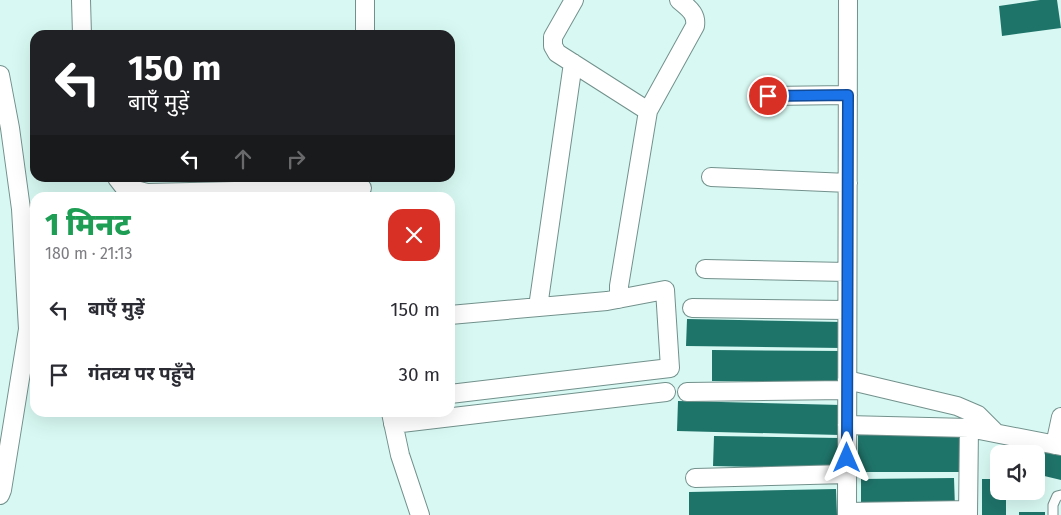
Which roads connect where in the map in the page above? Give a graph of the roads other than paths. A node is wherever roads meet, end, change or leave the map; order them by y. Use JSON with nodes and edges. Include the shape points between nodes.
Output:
{"nodes":[{"id":1,"x":81,"y":0,"type":"edge"},
{"id":2,"x":365,"y":0,"type":"edge"},
{"id":3,"x":574,"y":0,"type":"edge"},
{"id":4,"x":679,"y":0,"type":"edge"},
{"id":5,"x":848,"y":0,"type":"edge"},
{"id":6,"x":82,"y":30,"type":"edge"},
{"id":7,"x":365,"y":30,"type":"edge"},
{"id":8,"x":573,"y":63,"type":"junction"},
{"id":9,"x":0,"y":75,"type":"edge"},
{"id":10,"x":848,"y":95,"type":"junction"},
{"id":11,"x":768,"y":96,"type":"dead end"},
{"id":12,"x":648,"y":111,"type":"junction"},
{"id":13,"x":711,"y":178,"type":"dead end"},
{"id":14,"x":120,"y":182,"type":"edge"},
{"id":15,"x":848,"y":183,"type":"junction"},
{"id":16,"x":362,"y":188,"type":"edge"},
{"id":17,"x":147,"y":192,"type":"edge"},
{"id":18,"x":288,"y":192,"type":"edge"},
{"id":19,"x":705,"y":269,"type":"dead end"},
{"id":20,"x":847,"y":272,"type":"junction"},
{"id":21,"x":619,"y":298,"type":"junction"},
{"id":22,"x":538,"y":307,"type":"junction"},
{"id":23,"x":692,"y":308,"type":"dead end"},
{"id":24,"x":847,"y":310,"type":"junction"},
{"id":25,"x":455,"y":315,"type":"edge"},
{"id":26,"x":847,"y":385,"type":"junction"},
{"id":27,"x":666,"y":392,"type":"dead end"},
{"id":28,"x":686,"y":392,"type":"dead end"},
{"id":29,"x":455,"y":393,"type":"edge"},
{"id":30,"x":455,"y":412,"type":"edge"},
{"id":31,"x":1061,"y":417,"type":"edge"},
{"id":32,"x":392,"y":418,"type":"edge"},
{"id":33,"x":847,"y":425,"type":"junction"},
{"id":34,"x":969,"y":428,"type":"junction"},
{"id":35,"x":996,"y":433,"type":"junction"},
{"id":36,"x":1058,"y":445,"type":"edge"},
{"id":37,"x":4,"y":452,"type":"edge"},
{"id":38,"x":847,"y":474,"type":"junction"},
{"id":39,"x":695,"y":478,"type":"dead end"},
{"id":40,"x":0,"y":495,"type":"edge"},
{"id":41,"x":1061,"y":495,"type":"edge"},
{"id":42,"x":968,"y":513,"type":"edge"},
{"id":43,"x":847,"y":514,"type":"edge"},
{"id":44,"x":420,"y":515,"type":"edge"},
{"id":45,"x":1053,"y":515,"type":"edge"}],
"edges":[{"from":1,"to":6,"type":"street"},
{"from":2,"to":7,"type":"street"},
{"from":3,"to":8,"type":"street","via":[[553,37],[557,53]]},
{"from":4,"to":12,"type":"street","via":[[693,12],[695,26]]},
{"from":5,"to":10,"type":"street"},
{"from":8,"to":12,"type":"street"},
{"from":8,"to":22,"type":"street"},
{"from":9,"to":37,"type":"street","via":[[21,209],[28,329]]},
{"from":10,"to":11,"type":"street"},
{"from":10,"to":15,"type":"street"},
{"from":12,"to":21,"type":"street"},
{"from":13,"to":15,"type":"street"},
{"from":14,"to":17,"type":"street","via":[[124,187]]},
{"from":15,"to":20,"type":"street"},
{"from":16,"to":18,"type":"street"},
{"from":19,"to":20,"type":"street"},
{"from":20,"to":24,"type":"street"},
{"from":21,"to":22,"type":"street"},
{"from":21,"to":29,"type":"street","via":[[666,290],[670,368]]},
{"from":22,"to":25,"type":"street"},
{"from":23,"to":24,"type":"street"},
{"from":24,"to":26,"type":"street"},
{"from":26,"to":28,"type":"street"},
{"from":26,"to":33,"type":"street"},
{"from":26,"to":35,"type":"street","via":[[957,406],[978,415]]},
{"from":27,"to":30,"type":"street"},
{"from":31,"to":36,"type":"street"},
{"from":32,"to":44,"type":"street","via":[[400,455]]},
{"from":33,"to":34,"type":"street"},
{"from":33,"to":38,"type":"street"},
{"from":34,"to":35,"type":"street"},
{"from":34,"to":42,"type":"street"},
{"from":35,"to":36,"type":"street"},
{"from":37,"to":40,"type":"street"},
{"from":38,"to":39,"type":"street"},
{"from":38,"to":43,"type":"street"},
{"from":41,"to":45,"type":"lane","via":[[1053,505]]},
{"from":42,"to":43,"type":"street"}]}
